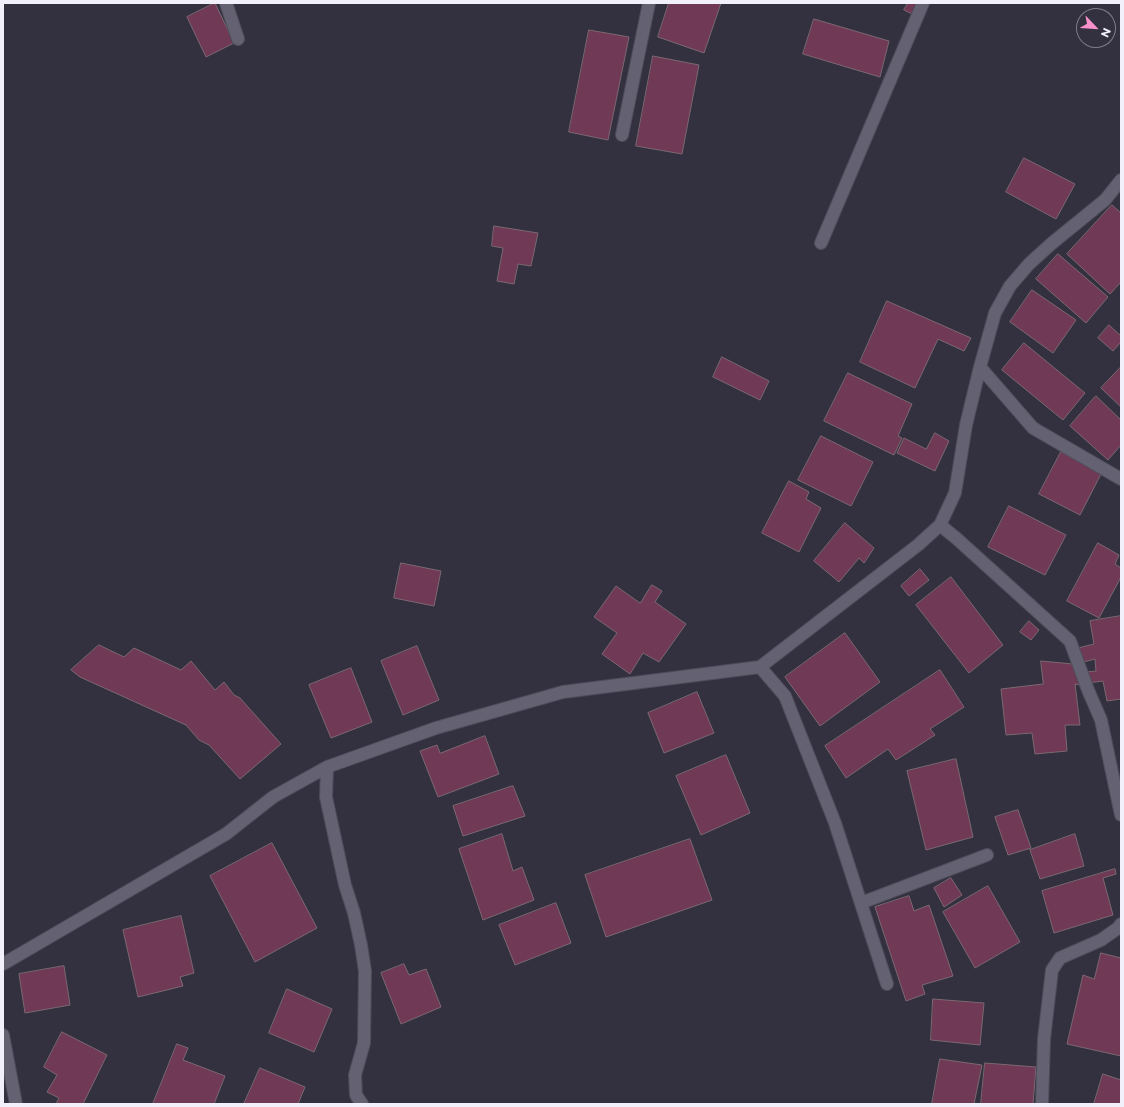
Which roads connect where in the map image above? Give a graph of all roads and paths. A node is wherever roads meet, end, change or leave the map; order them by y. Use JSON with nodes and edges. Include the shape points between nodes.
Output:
{"nodes":[{"id":1,"x":226,"y":3,"type":"edge"},
{"id":2,"x":649,"y":3,"type":"edge"},
{"id":3,"x":923,"y":3,"type":"edge"},
{"id":4,"x":238,"y":39,"type":"dead end"},
{"id":5,"x":622,"y":135,"type":"dead end"},
{"id":6,"x":1121,"y":180,"type":"edge"},
{"id":7,"x":821,"y":243,"type":"dead end"},
{"id":8,"x":980,"y":367,"type":"junction"},
{"id":9,"x":1121,"y":479,"type":"edge"},
{"id":10,"x":940,"y":525,"type":"junction"},
{"id":11,"x":760,"y":667,"type":"junction"},
{"id":12,"x":327,"y":767,"type":"junction"},
{"id":13,"x":1121,"y":815,"type":"edge"},
{"id":14,"x":987,"y":854,"type":"dead end"},
{"id":15,"x":861,"y":903,"type":"junction"},
{"id":16,"x":1121,"y":924,"type":"edge"},
{"id":17,"x":3,"y":964,"type":"edge"},
{"id":18,"x":887,"y":984,"type":"dead end"},
{"id":19,"x":3,"y":1035,"type":"edge"},
{"id":20,"x":16,"y":1104,"type":"edge"},
{"id":21,"x":362,"y":1104,"type":"edge"},
{"id":22,"x":1042,"y":1104,"type":"edge"}],
"edges":[{"from":1,"to":4,"type":"street"},
{"from":2,"to":5,"type":"street"},
{"from":3,"to":7,"type":"street"},
{"from":6,"to":8,"type":"street","via":[[1105,200],[1051,244],[1010,286],[994,313]]},
{"from":8,"to":9,"type":"street","via":[[1033,428]]},
{"from":8,"to":10,"type":"street","via":[[966,426],[955,493]]},
{"from":10,"to":11,"type":"street","via":[[918,545]]},
{"from":10,"to":13,"type":"street","via":[[1070,641],[1101,720]]},
{"from":11,"to":12,"type":"street","via":[[563,692],[436,728]]},
{"from":11,"to":15,"type":"street","via":[[785,696],[835,823]]},
{"from":12,"to":17,"type":"street","via":[[273,797],[226,834]]},
{"from":12,"to":21,"type":"street","via":[[326,797],[365,971],[364,1043],[355,1075],[356,1095]]},
{"from":14,"to":15,"type":"street"},
{"from":15,"to":18,"type":"street"},
{"from":16,"to":22,"type":"street","via":[[1101,940],[1060,958],[1052,970],[1044,1039]]},
{"from":19,"to":20,"type":"street"}]}
